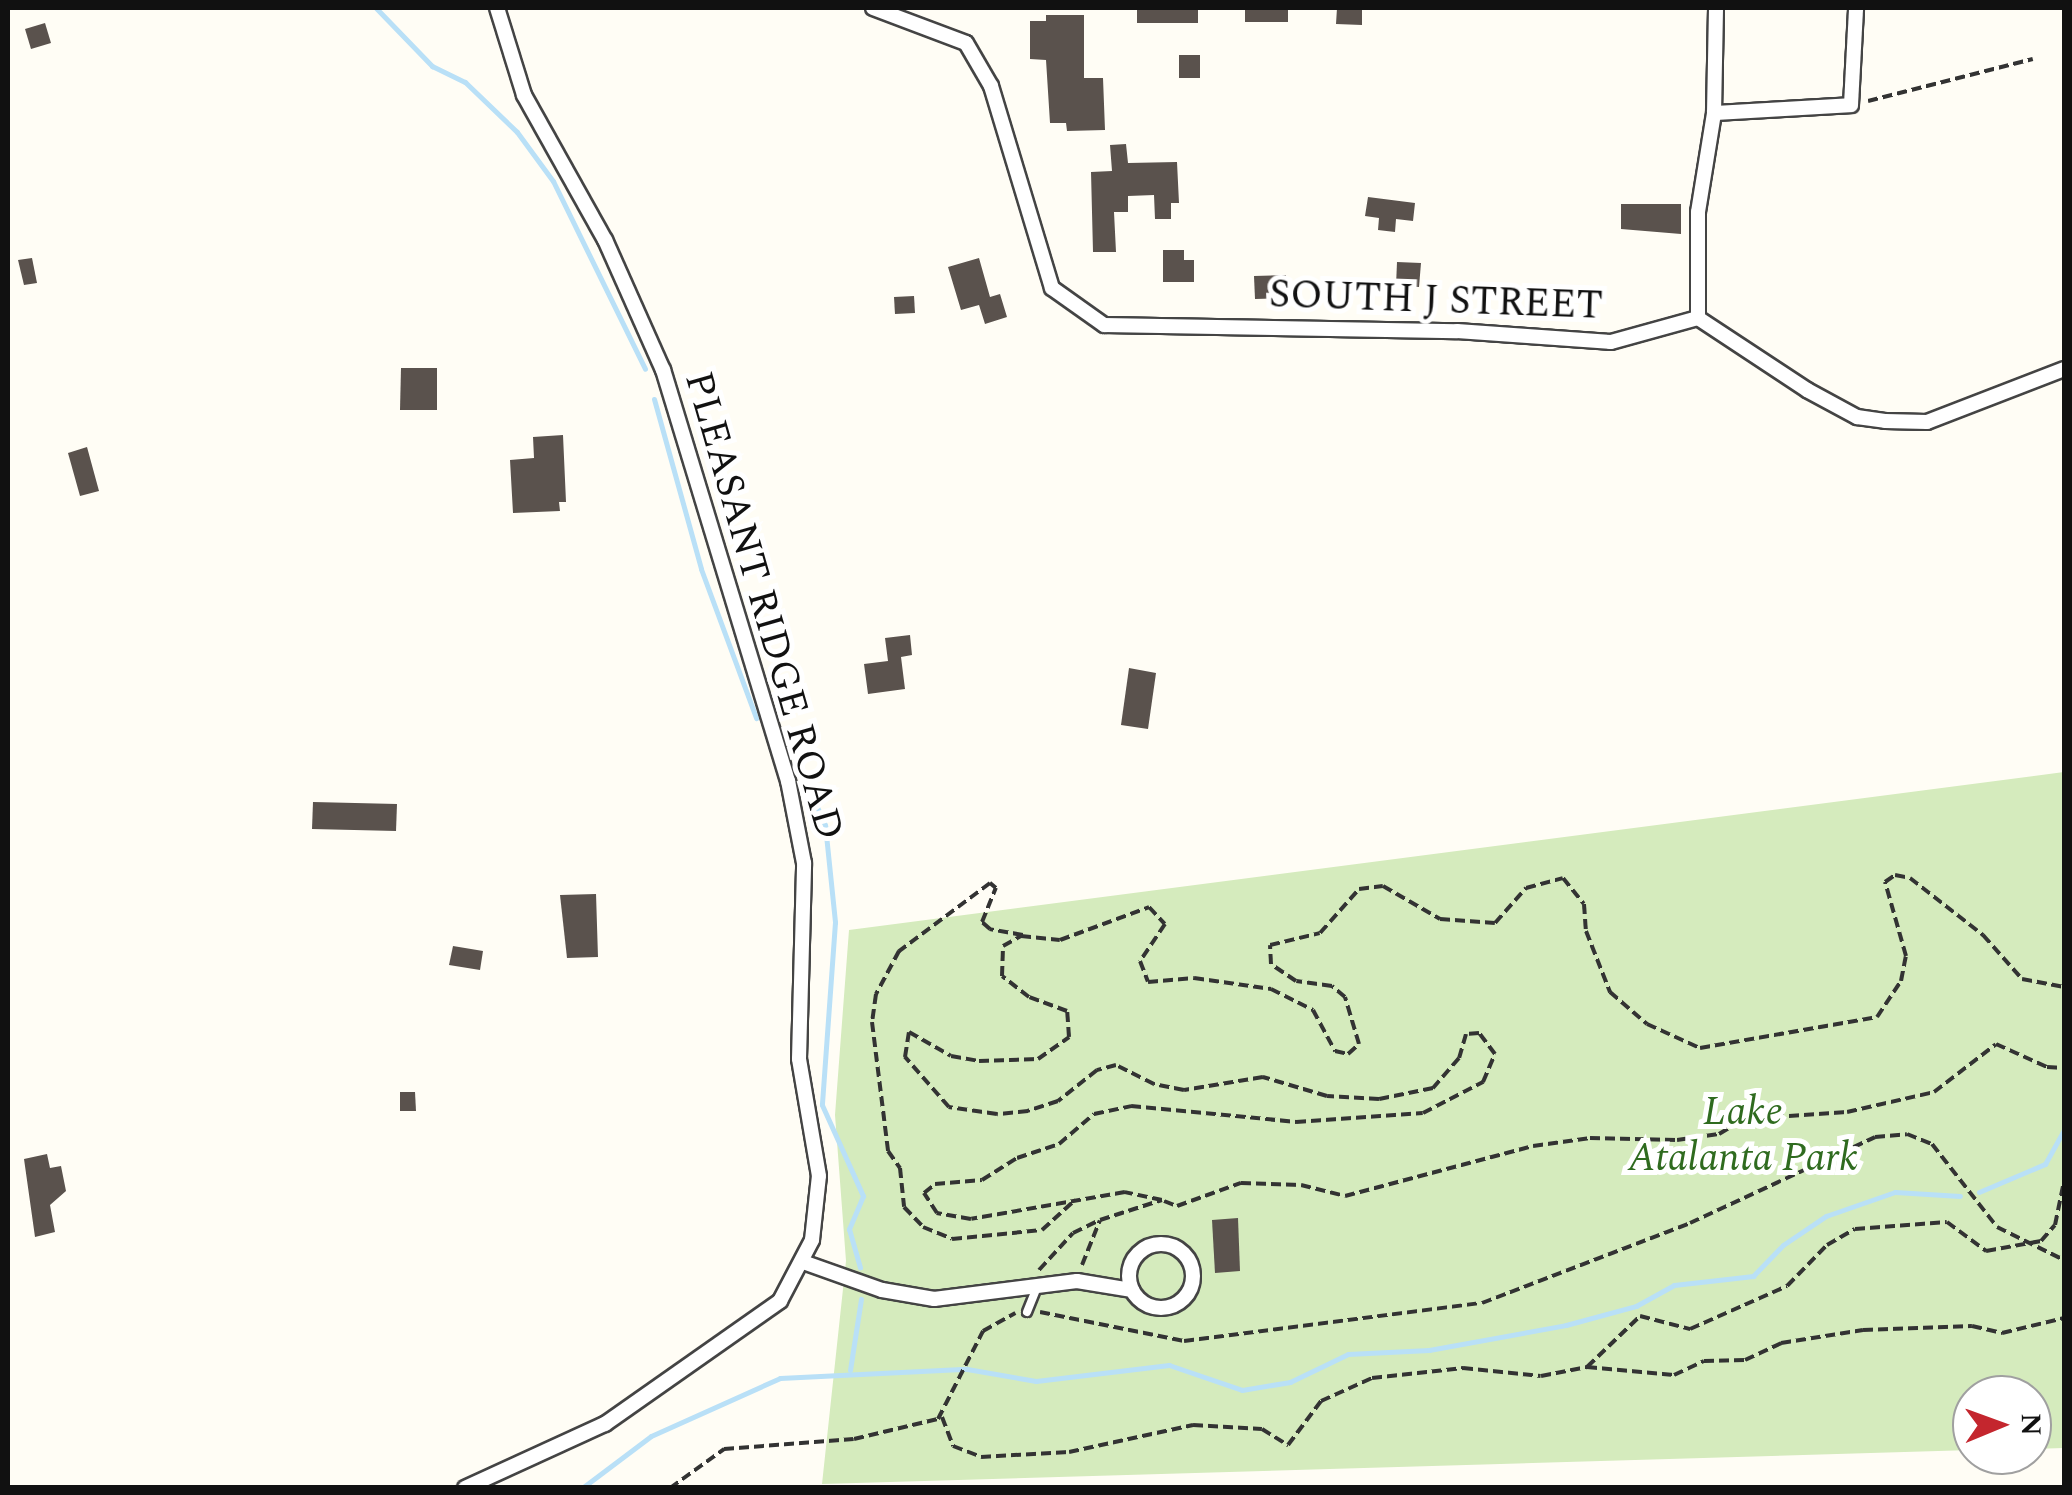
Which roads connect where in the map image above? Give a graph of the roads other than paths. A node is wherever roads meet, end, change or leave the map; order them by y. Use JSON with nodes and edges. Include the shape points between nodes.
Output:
{"nodes":[{"id":1,"x":496,"y":8,"type":"edge"},
{"id":2,"x":873,"y":8,"type":"edge"},
{"id":3,"x":1716,"y":8,"type":"edge"},
{"id":4,"x":1856,"y":8,"type":"edge"},
{"id":5,"x":1714,"y":112,"type":"junction"},
{"id":6,"x":1698,"y":318,"type":"junction"},
{"id":7,"x":2064,"y":369,"type":"edge"},
{"id":8,"x":803,"y":1262,"type":"junction"},
{"id":9,"x":1032,"y":1286,"type":"junction"},
{"id":10,"x":1132,"y":1290,"type":"junction"},
{"id":11,"x":1027,"y":1312,"type":"road end"},
{"id":12,"x":465,"y":1488,"type":"edge"}],
"edges":[{"from":1,"to":8,"type":"street","name":"PLEASANT RIDGE ROAD","via":[[524,96],[605,240],[663,370],[788,780],[804,864],[800,1059],[818,1176]]},
{"from":2,"to":6,"type":"street","name":"SOUTH J STREET","via":[[966,43],[991,86],[1052,288],[1104,325],[1457,330],[1611,342]]},
{"from":3,"to":5,"type":"street"},
{"from":4,"to":5,"type":"street","via":[[1851,105]]},
{"from":5,"to":6,"type":"street","via":[[1698,212]]},
{"from":6,"to":7,"type":"street","via":[[1807,390],[1858,417],[1885,422],[1927,422]]},
{"from":8,"to":9,"type":"street","via":[[882,1290],[934,1298]]},
{"from":8,"to":12,"type":"street","name":"PLEASANT RIDGE ROAD","via":[[780,1301],[620,1414],[521,1467]]},
{"from":9,"to":10,"type":"street","via":[[1077,1281]]},
{"from":9,"to":11,"type":"lane"},
{"from":10,"to":10,"type":"street","via":[[1147,1305],[1177,1304],[1191,1289],[1189,1258],[1162,1243],[1141,1250],[1130,1268]]}]}
